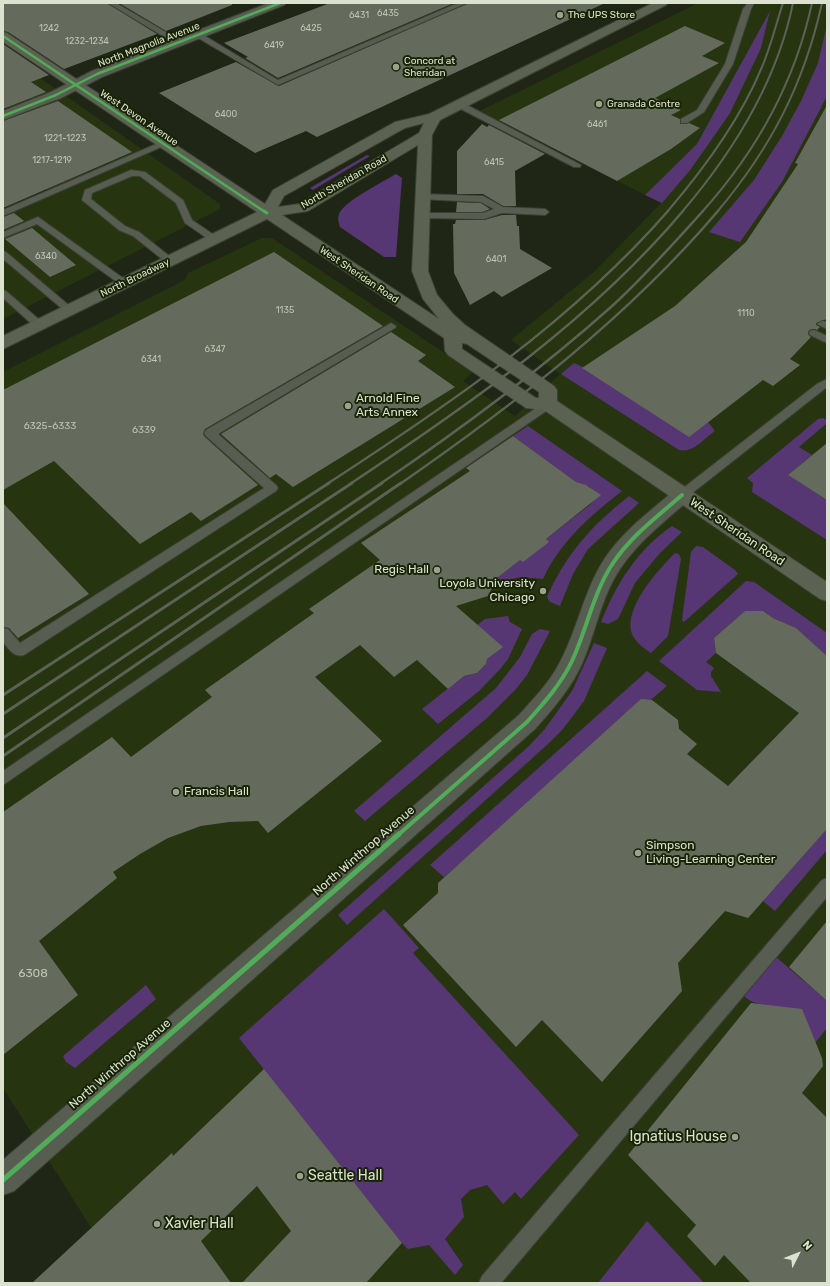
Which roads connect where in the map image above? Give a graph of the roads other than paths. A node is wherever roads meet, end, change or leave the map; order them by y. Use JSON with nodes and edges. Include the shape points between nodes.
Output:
{"nodes":[{"id":1,"x":111,"y":3,"type":"edge"},
{"id":2,"x":280,"y":3,"type":"edge"},
{"id":3,"x":464,"y":3,"type":"edge"},
{"id":4,"x":662,"y":3,"type":"edge"},
{"id":5,"x":747,"y":5,"type":"edge"},
{"id":6,"x":196,"y":35,"type":"junction"},
{"id":7,"x":4,"y":37,"type":"edge"},
{"id":8,"x":179,"y":42,"type":"junction"},
{"id":9,"x":76,"y":85,"type":"junction"},
{"id":10,"x":458,"y":104,"type":"junction"},
{"id":11,"x":3,"y":116,"type":"edge"},
{"id":12,"x":434,"y":117,"type":"junction"},
{"id":13,"x":684,"y":121,"type":"dead end"},
{"id":14,"x":425,"y":135,"type":"junction"},
{"id":15,"x":164,"y":144,"type":"junction"},
{"id":16,"x":577,"y":165,"type":"dead end"},
{"id":17,"x":422,"y":197,"type":"junction"},
{"id":18,"x":501,"y":210,"type":"junction"},
{"id":19,"x":545,"y":212,"type":"dead end"},
{"id":20,"x":3,"y":213,"type":"edge"},
{"id":21,"x":267,"y":213,"type":"junction"},
{"id":22,"x":421,"y":215,"type":"junction"},
{"id":23,"x":3,"y":235,"type":"edge"},
{"id":24,"x":214,"y":239,"type":"junction"},
{"id":25,"x":3,"y":254,"type":"edge"},
{"id":26,"x":170,"y":261,"type":"junction"},
{"id":27,"x":124,"y":283,"type":"junction"},
{"id":28,"x":3,"y":293,"type":"edge"},
{"id":29,"x":69,"y":310,"type":"junction"},
{"id":30,"x":39,"y":325,"type":"junction"},
{"id":31,"x":391,"y":326,"type":"dead end"},
{"id":32,"x":814,"y":333,"type":"dead end"},
{"id":33,"x":452,"y":336,"type":"junction"},
{"id":34,"x":473,"y":339,"type":"junction"},
{"id":35,"x":827,"y":340,"type":"edge"},
{"id":36,"x":3,"y":343,"type":"edge"},
{"id":37,"x":827,"y":383,"type":"edge"},
{"id":38,"x":548,"y":404,"type":"junction"},
{"id":39,"x":682,"y":495,"type":"junction"},
{"id":40,"x":827,"y":593,"type":"edge"},
{"id":41,"x":3,"y":633,"type":"edge"},
{"id":42,"x":3,"y":779,"type":"edge"},
{"id":43,"x":827,"y":885,"type":"edge"},
{"id":44,"x":3,"y":1180,"type":"edge"},
{"id":45,"x":489,"y":1283,"type":"edge"}],
"edges":[{"from":1,"to":8,"type":"lane"},
{"from":2,"to":6,"type":"street","name":"North Magnolia Avenue"},
{"from":3,"to":6,"type":"lane","via":[[278,83]]},
{"from":4,"to":10,"type":"main road","name":"North Sheridan Road"},
{"from":5,"to":13,"type":"lane","via":[[729,64],[700,112]]},
{"from":6,"to":8,"type":"street","name":"North Magnolia Avenue"},
{"from":7,"to":9,"type":"main road","name":"West Devon Avenue"},
{"from":8,"to":9,"type":"street","name":"North Magnolia Avenue","via":[[97,74]]},
{"from":9,"to":11,"type":"street","name":"North Magnolia Avenue"},
{"from":9,"to":15,"type":"main road","name":"West Devon Avenue"},
{"from":10,"to":12,"type":"main road","name":"North Sheridan Road"},
{"from":10,"to":16,"type":"lane"},
{"from":12,"to":14,"type":"main road"},
{"from":12,"to":21,"type":"main road","name":"North Sheridan Road","via":[[400,125],[278,192]]},
{"from":14,"to":17,"type":"main road"},
{"from":14,"to":21,"type":"main road","name":"North Sheridan Road","via":[[303,208]]},
{"from":15,"to":20,"type":"lane"},
{"from":15,"to":21,"type":"main road","name":"West Devon Avenue"},
{"from":17,"to":18,"type":"lane","via":[[483,199]]},
{"from":17,"to":22,"type":"main road"},
{"from":18,"to":19,"type":"lane"},
{"from":18,"to":22,"type":"lane","via":[[484,216]]},
{"from":21,"to":24,"type":"main road","name":"North Broadway"},
{"from":21,"to":33,"type":"main road","name":"West Sheridan Road"},
{"from":22,"to":34,"type":"main road","via":[[420,271],[424,286],[448,319]]},
{"from":23,"to":27,"type":"lane","via":[[38,220]]},
{"from":24,"to":26,"type":"main road","name":"North Broadway"},
{"from":24,"to":26,"type":"lane","via":[[188,221],[180,202],[142,174],[131,173],[88,192],[86,200]]},
{"from":25,"to":29,"type":"lane"},
{"from":26,"to":27,"type":"main road","name":"North Broadway"},
{"from":27,"to":29,"type":"main road","name":"North Broadway"},
{"from":28,"to":30,"type":"lane"},
{"from":29,"to":30,"type":"main road","name":"North Broadway"},
{"from":30,"to":36,"type":"main road","name":"North Broadway"},
{"from":31,"to":41,"type":"lane","via":[[210,433],[272,488],[19,651]]},
{"from":32,"to":35,"type":"lane"},
{"from":33,"to":34,"type":"main road","name":"West Sheridan Road"},
{"from":33,"to":38,"type":"main road","name":"West Sheridan Road","via":[[454,351],[532,404]]},
{"from":34,"to":38,"type":"main road","name":"West Sheridan Road","via":[[548,390]]},
{"from":37,"to":39,"type":"lane"},
{"from":38,"to":39,"type":"main road","name":"West Sheridan Road"},
{"from":38,"to":42,"type":"lane"},
{"from":39,"to":40,"type":"main road","name":"West Sheridan Road"},
{"from":39,"to":44,"type":"street","name":"North Winthrop Avenue","via":[[629,542],[613,563],[601,584],[572,661],[555,692],[527,722]]},
{"from":43,"to":45,"type":"lane"}]}
